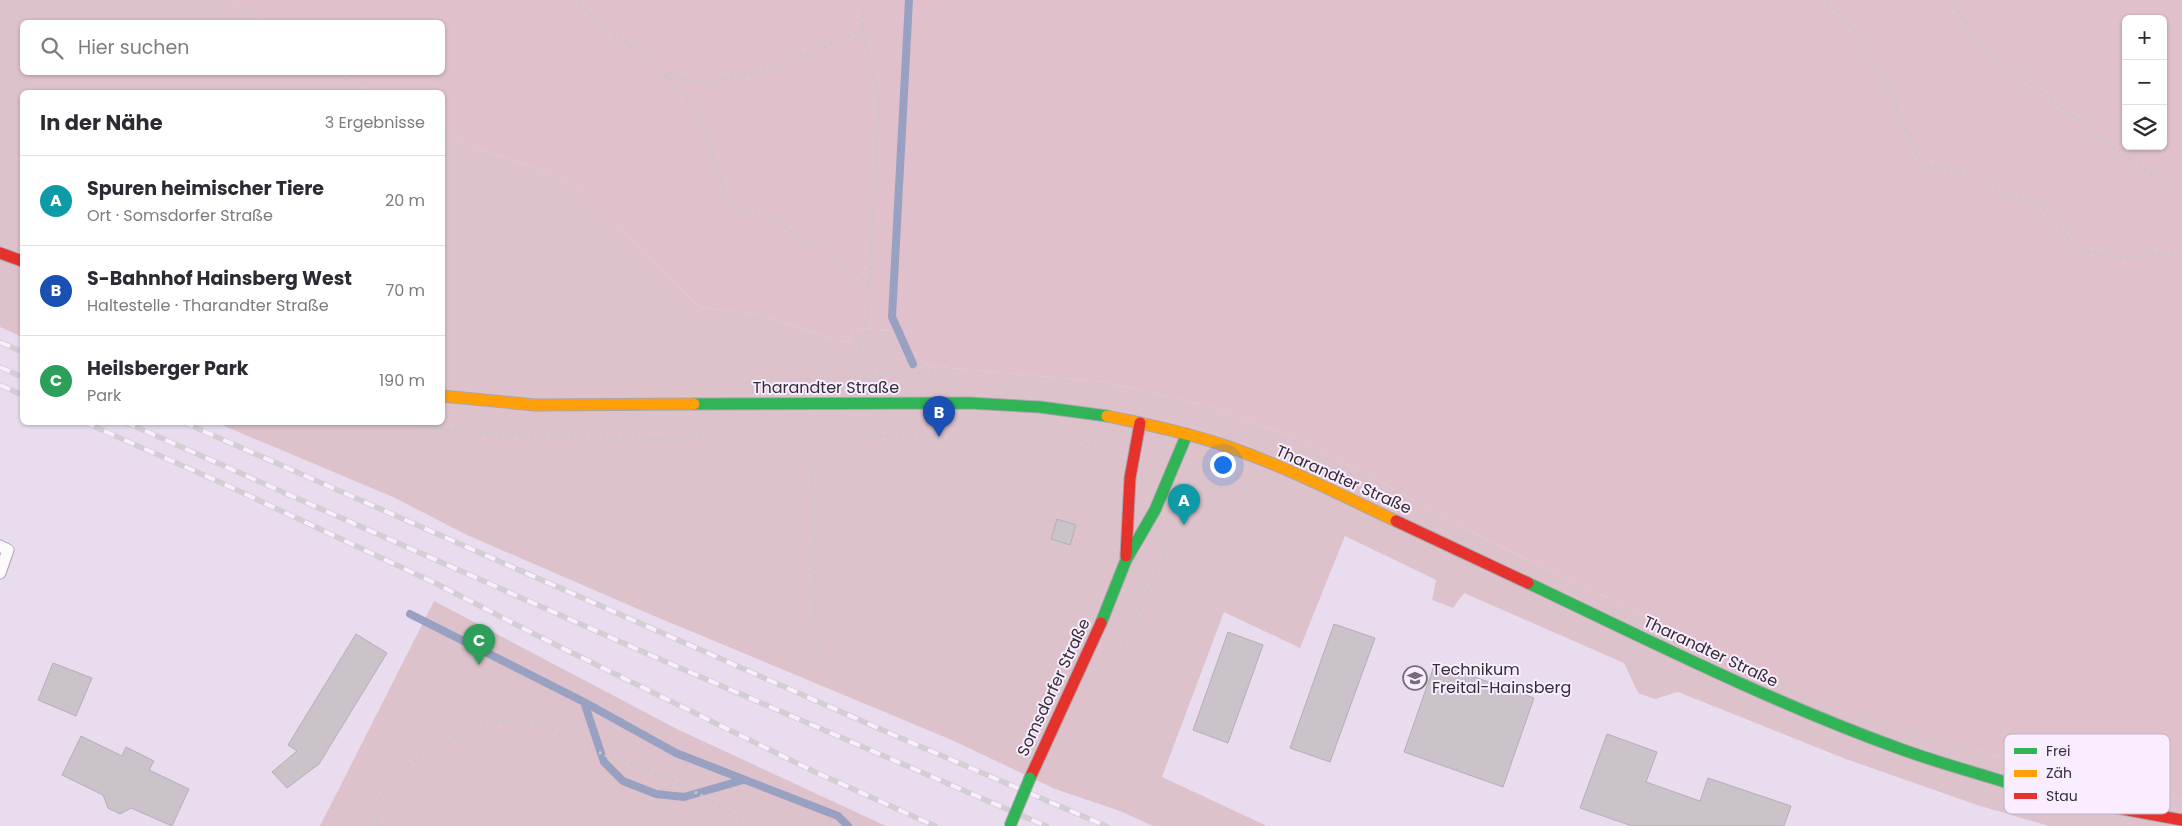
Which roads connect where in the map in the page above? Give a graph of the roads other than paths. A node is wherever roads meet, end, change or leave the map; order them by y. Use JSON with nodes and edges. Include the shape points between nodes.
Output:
{"nodes":[{"id":1,"x":0,"y":253,"type":"edge"},
{"id":2,"x":20,"y":259,"type":"edge"},
{"id":3,"x":445,"y":396,"type":"edge"},
{"id":4,"x":1140,"y":423,"type":"junction"},
{"id":5,"x":1186,"y":434,"type":"junction"},
{"id":6,"x":0,"y":546,"type":"edge"},
{"id":7,"x":1126,"y":560,"type":"junction"},
{"id":8,"x":0,"y":573,"type":"edge"},
{"id":9,"x":2004,"y":781,"type":"edge"},
{"id":10,"x":2148,"y":814,"type":"edge"},
{"id":11,"x":2182,"y":820,"type":"edge"},
{"id":12,"x":1010,"y":826,"type":"edge"}],
"edges":[{"from":1,"to":2,"type":"main road"},
{"from":3,"to":4,"type":"main road","name":"Tharandter Straße","via":[[535,405],[1008,405],[1091,413]]},
{"from":4,"to":5,"type":"main road","name":"Tharandter Straße"},
{"from":4,"to":7,"type":"main road","name":"Somsdorfer Straße","via":[[1130,478]]},
{"from":5,"to":7,"type":"main road","name":"Somsdorfer Straße","via":[[1155,510]]},
{"from":5,"to":9,"type":"main road","name":"Tharandter Straße","via":[[1285,468],[1775,698],[1892,746]]},
{"from":6,"to":8,"type":"lane","via":[[8,550]]},
{"from":7,"to":12,"type":"main road","name":"Somsdorfer Straße","bridge":true},
{"from":10,"to":11,"type":"main road","name":"Tharandter Straße"}]}
